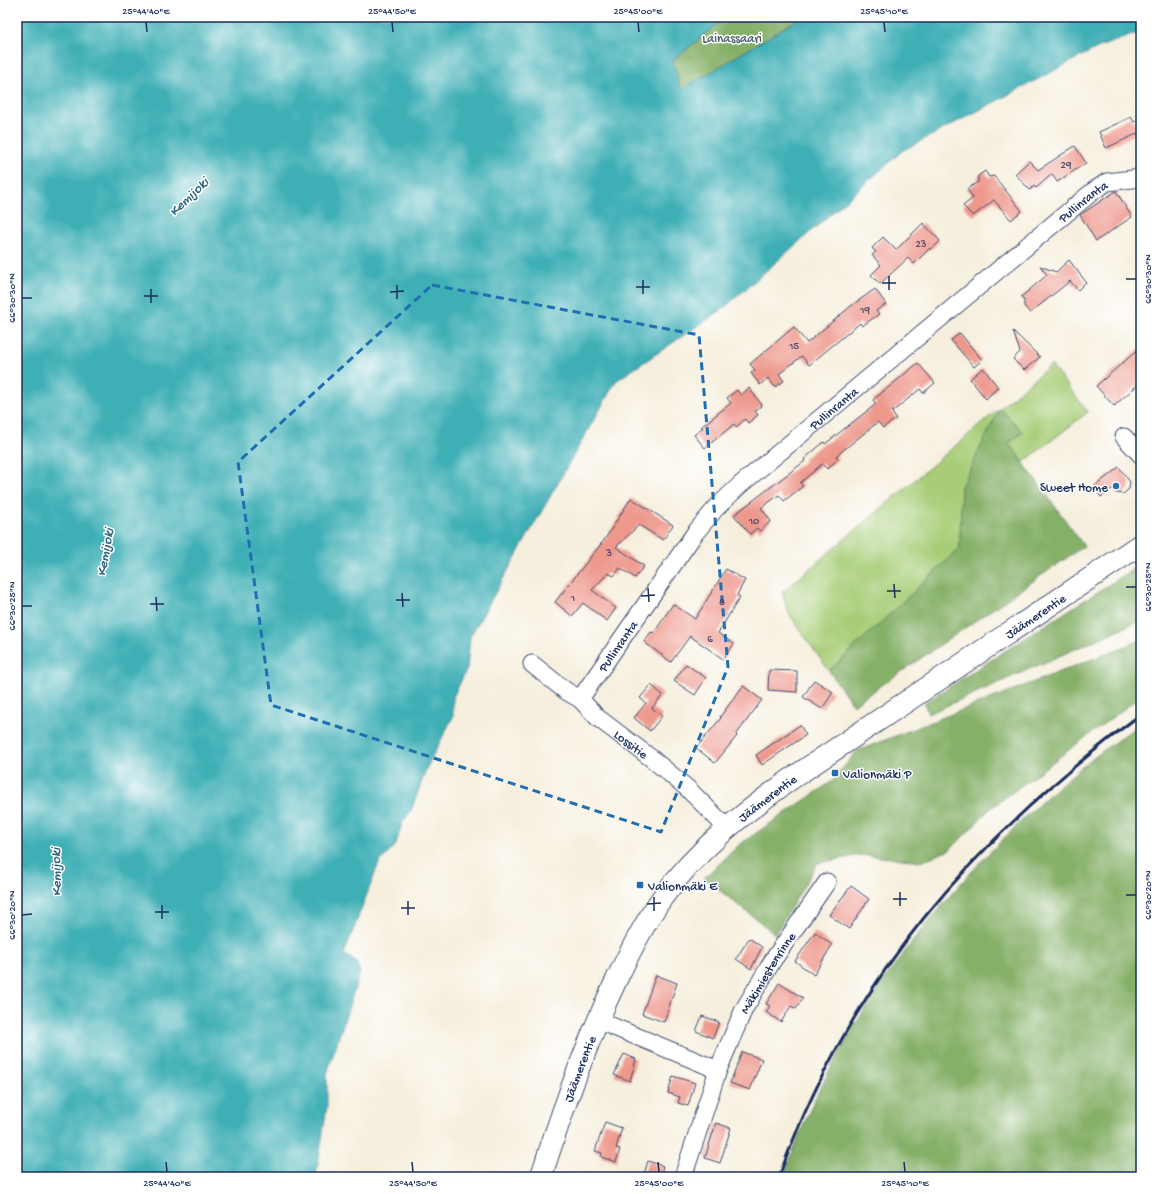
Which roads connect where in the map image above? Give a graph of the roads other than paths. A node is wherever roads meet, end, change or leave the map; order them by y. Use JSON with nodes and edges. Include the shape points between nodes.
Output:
{"nodes":[{"id":1,"x":1141,"y":178,"type":"edge"},
{"id":2,"x":1124,"y":437,"type":"dead end"},
{"id":3,"x":1141,"y":455,"type":"edge"},
{"id":4,"x":1141,"y":544,"type":"edge"},
{"id":5,"x":532,"y":664,"type":"dead end"},
{"id":6,"x":580,"y":700,"type":"junction"},
{"id":7,"x":727,"y":828,"type":"junction"},
{"id":8,"x":827,"y":882,"type":"dead end"},
{"id":9,"x":596,"y":1020,"type":"junction"},
{"id":10,"x":718,"y":1070,"type":"junction"},
{"id":11,"x":541,"y":1177,"type":"edge"},
{"id":12,"x":683,"y":1177,"type":"edge"}],
"edges":[{"from":1,"to":6,"type":"street","name":"Pullinranta","via":[[1107,182],[1092,192],[740,485],[695,533]]},
{"from":2,"to":3,"type":"street"},
{"from":4,"to":7,"type":"main road","name":"Jäämerentie","via":[[791,779]]},
{"from":5,"to":6,"type":"street","name":"Lossitie"},
{"from":6,"to":7,"type":"street","name":"Lossitie","via":[[598,718],[687,788]]},
{"from":7,"to":9,"type":"main road","name":"Jäämerentie","via":[[709,844],[663,897],[643,928]]},
{"from":8,"to":10,"type":"street","name":"Mäkimiestenrinne","via":[[773,960],[744,1009]]},
{"from":9,"to":10,"type":"street"},
{"from":9,"to":11,"type":"main road","name":"Jäämerentie"},
{"from":10,"to":12,"type":"street","name":"Mäkimiestenrinne"}]}
